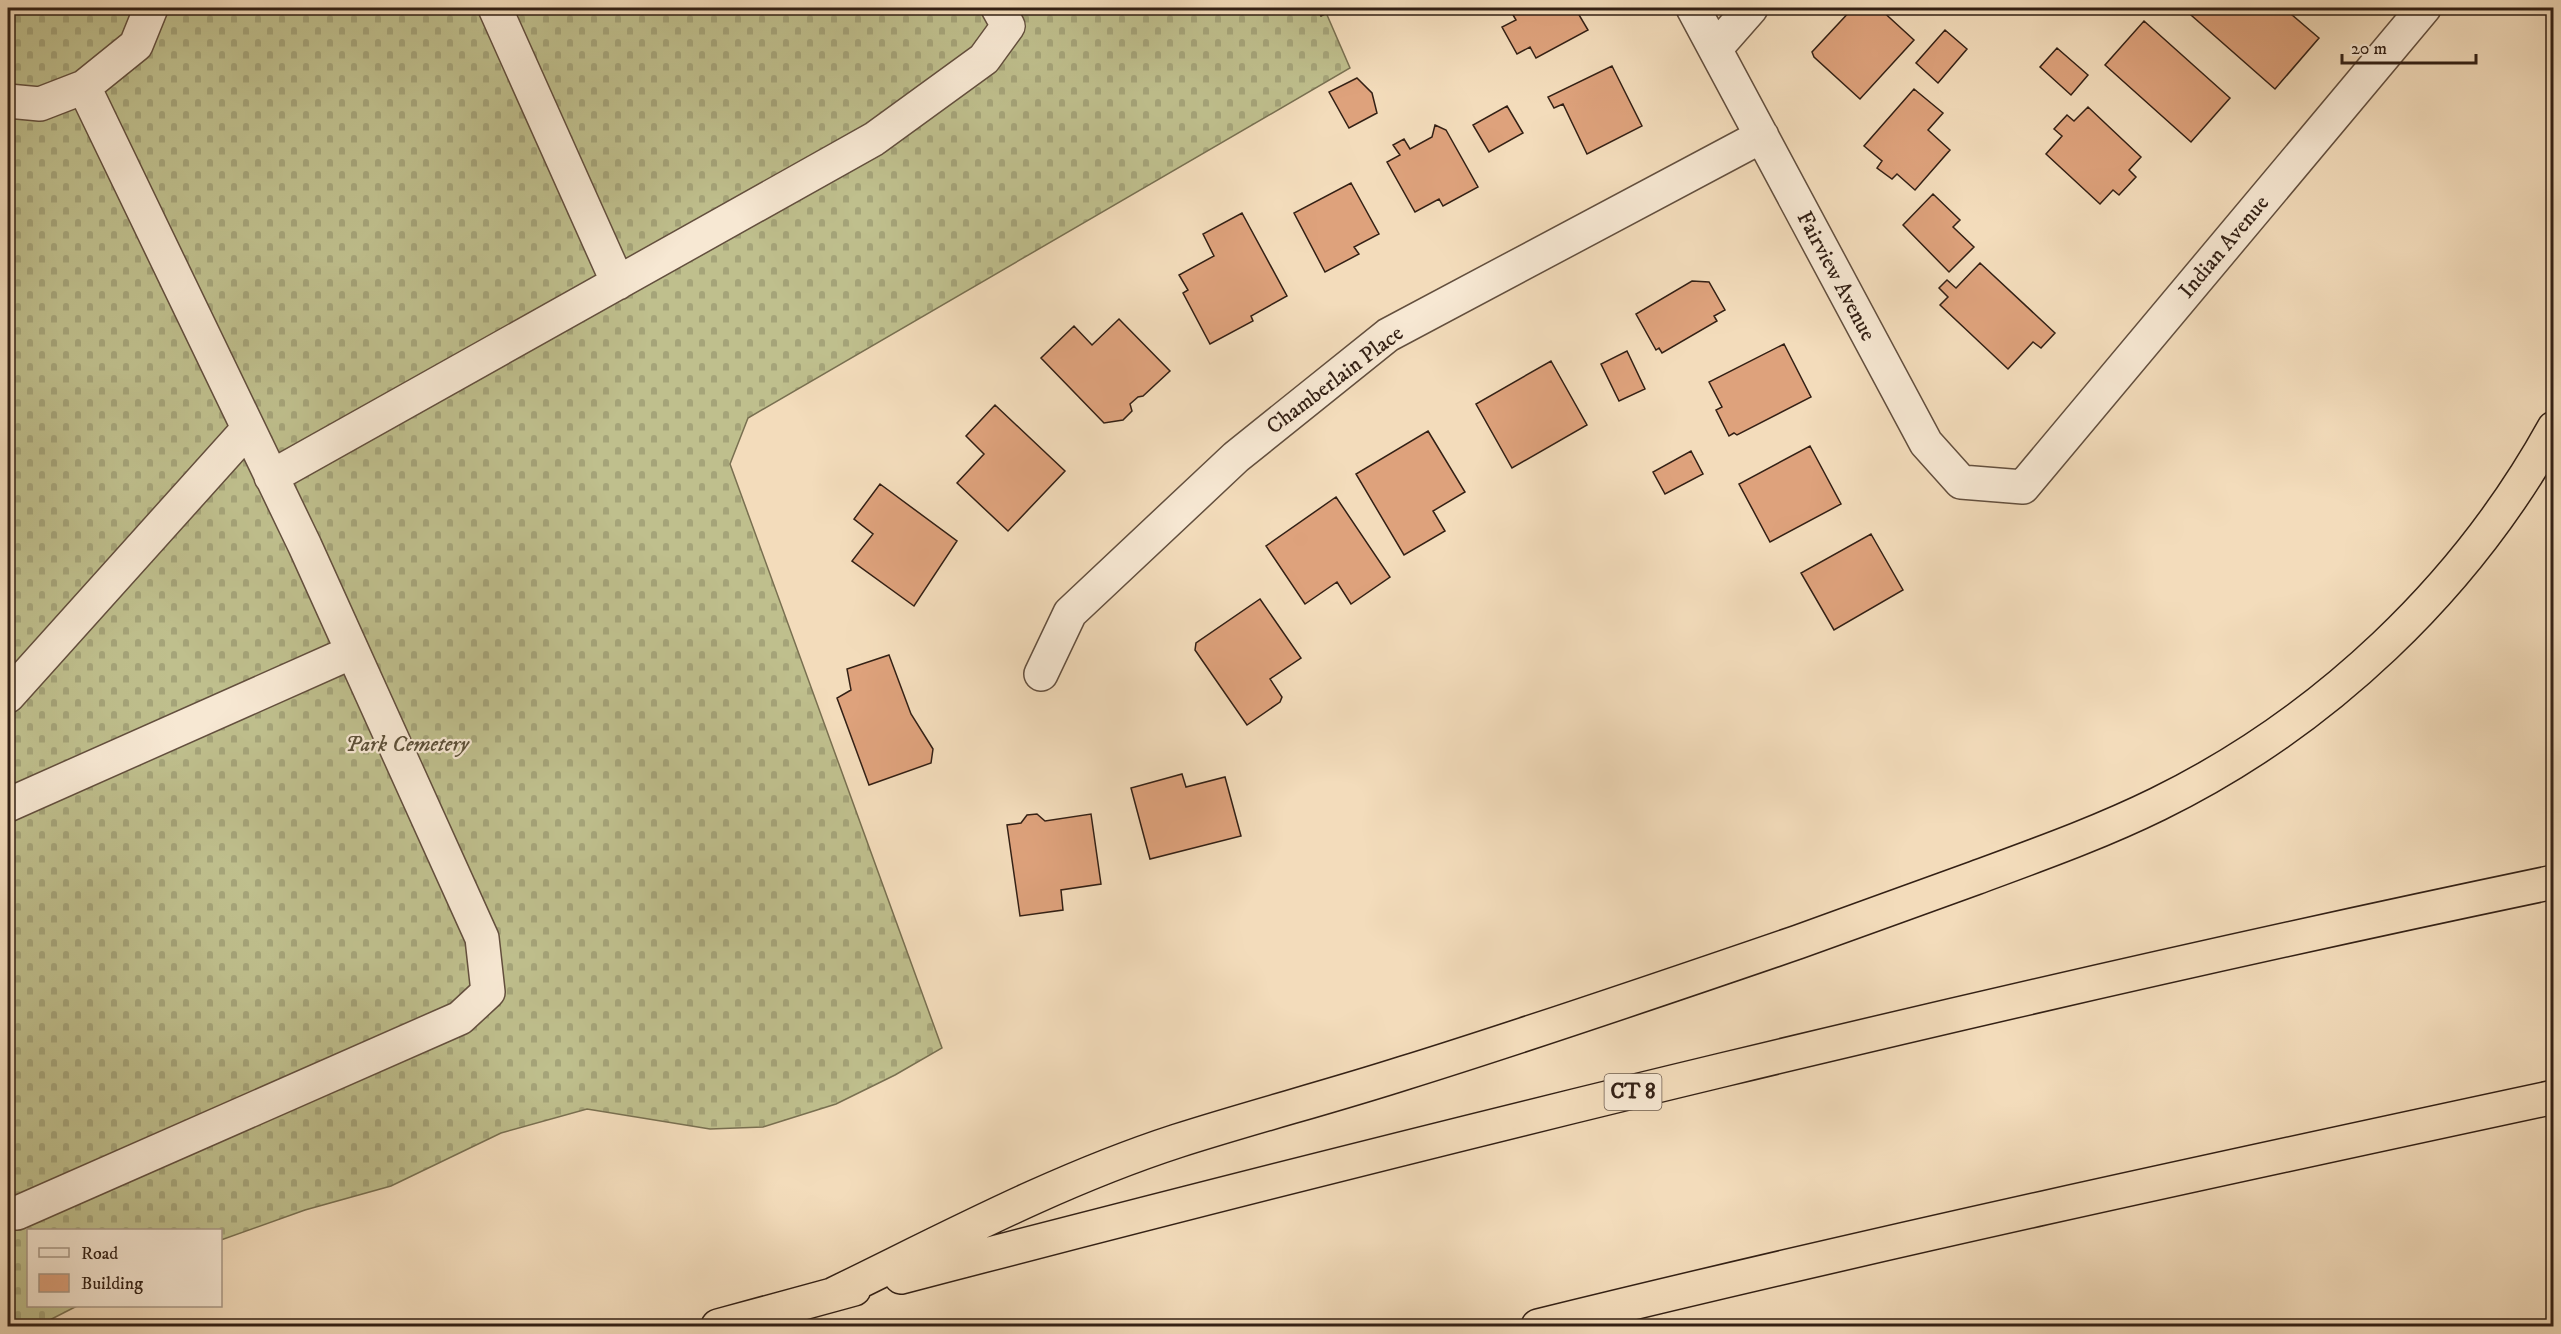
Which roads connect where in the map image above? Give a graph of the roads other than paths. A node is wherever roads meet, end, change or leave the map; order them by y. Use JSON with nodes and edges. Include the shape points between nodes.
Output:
{"nodes":[{"id":1,"x":151,"y":8,"type":"edge"},
{"id":2,"x":495,"y":8,"type":"edge"},
{"id":3,"x":998,"y":8,"type":"edge"},
{"id":4,"x":1693,"y":8,"type":"edge"},
{"id":5,"x":1751,"y":8,"type":"edge"},
{"id":6,"x":2424,"y":8,"type":"edge"},
{"id":7,"x":1715,"y":49,"type":"junction"},
{"id":8,"x":84,"y":87,"type":"junction"},
{"id":9,"x":8,"y":102,"type":"edge"},
{"id":10,"x":1762,"y":136,"type":"junction"},
{"id":11,"x":618,"y":283,"type":"junction"},
{"id":12,"x":2553,"y":428,"type":"edge"},
{"id":13,"x":248,"y":429,"type":"junction"},
{"id":14,"x":271,"y":477,"type":"junction"},
{"id":15,"x":2023,"y":487,"type":"joint"},
{"id":16,"x":352,"y":652,"type":"junction"},
{"id":17,"x":1041,"y":674,"type":"dead end"},
{"id":18,"x":8,"y":696,"type":"edge"},
{"id":19,"x":8,"y":806,"type":"edge"},
{"id":20,"x":2553,"y":882,"type":"edge"},
{"id":21,"x":2553,"y":1097,"type":"edge"},
{"id":22,"x":8,"y":1212,"type":"edge"},
{"id":23,"x":834,"y":1294,"type":"junction"},
{"id":24,"x":718,"y":1326,"type":"edge"},
{"id":25,"x":1538,"y":1326,"type":"edge"}],
"edges":[{"from":1,"to":8,"type":"street","via":[[136,45]]},
{"from":2,"to":11,"type":"street"},
{"from":3,"to":11,"type":"street","via":[[1008,26],[984,59],[892,126]]},
{"from":4,"to":7,"type":"street","name":"Fairview Avenue"},
{"from":5,"to":7,"type":"street"},
{"from":6,"to":15,"type":"street","name":"Indian Avenue"},
{"from":7,"to":10,"type":"street","name":"Fairview Avenue"},
{"from":8,"to":9,"type":"street","via":[[40,104]]},
{"from":8,"to":13,"type":"street"},
{"from":10,"to":15,"type":"street","name":"Fairview Avenue","via":[[1926,443],[1961,482]]},
{"from":10,"to":17,"type":"street","name":"Chamberlain Place","via":[[1388,335],[1236,457],[1070,613]]},
{"from":11,"to":14,"type":"street"},
{"from":12,"to":23,"type":"highway","via":[[2491,525],[2393,638],[2282,730],[2161,802],[2069,843],[1700,976],[1400,1075],[1102,1167]]},
{"from":13,"to":14,"type":"street"},
{"from":13,"to":18,"type":"street"},
{"from":14,"to":16,"type":"street"},
{"from":16,"to":19,"type":"street"},
{"from":16,"to":22,"type":"street","via":[[482,938],[488,992],[460,1018],[17,1213]]},
{"from":20,"to":23,"type":"highway","number":"CT 8","via":[[1872,1034],[1407,1147]]},
{"from":21,"to":25,"type":"highway","via":[[1916,1237]]},
{"from":23,"to":24,"type":"highway","number":"CT 8"}]}
